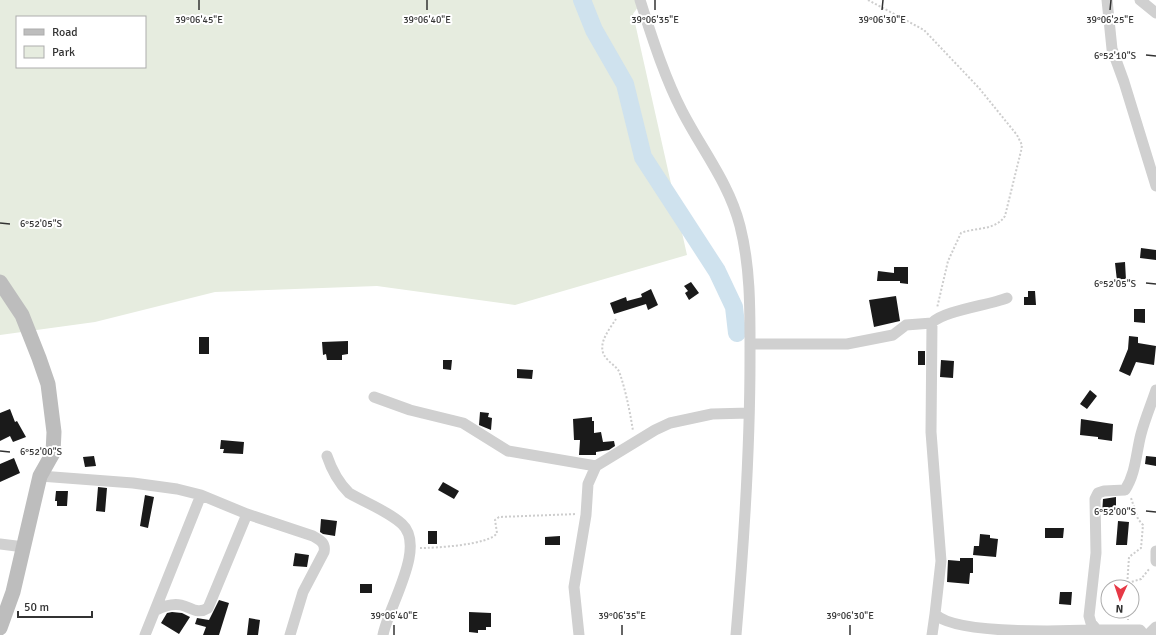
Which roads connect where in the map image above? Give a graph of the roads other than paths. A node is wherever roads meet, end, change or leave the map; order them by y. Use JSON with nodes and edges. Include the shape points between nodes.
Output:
{"nodes":[{"id":1,"x":640,"y":0,"type":"edge"},
{"id":2,"x":1107,"y":0,"type":"edge"},
{"id":3,"x":1140,"y":0,"type":"edge"},
{"id":4,"x":1156,"y":13,"type":"edge"},
{"id":5,"x":1156,"y":186,"type":"edge"},
{"id":6,"x":0,"y":282,"type":"edge"},
{"id":7,"x":1008,"y":298,"type":"dead end"},
{"id":8,"x":934,"y":321,"type":"junction"},
{"id":9,"x":750,"y":344,"type":"junction"},
{"id":10,"x":1156,"y":390,"type":"edge"},
{"id":11,"x":374,"y":397,"type":"dead end"},
{"id":12,"x":749,"y":413,"type":"junction"},
{"id":13,"x":327,"y":456,"type":"dead end"},
{"id":14,"x":596,"y":466,"type":"junction"},
{"id":15,"x":40,"y":476,"type":"junction"},
{"id":16,"x":201,"y":495,"type":"junction"},
{"id":17,"x":247,"y":514,"type":"junction"},
{"id":18,"x":0,"y":544,"type":"edge"},
{"id":19,"x":24,"y":546,"type":"junction"},
{"id":20,"x":1156,"y":551,"type":"edge"},
{"id":21,"x":1156,"y":560,"type":"edge"},
{"id":22,"x":156,"y":610,"type":"junction"},
{"id":23,"x":935,"y":614,"type":"junction"},
{"id":24,"x":1156,"y":627,"type":"edge"},
{"id":25,"x":0,"y":628,"type":"edge"},
{"id":26,"x":1097,"y":630,"type":"junction"},
{"id":27,"x":1039,"y":633,"type":"edge"},
{"id":28,"x":1124,"y":633,"type":"edge"},
{"id":29,"x":145,"y":635,"type":"edge"},
{"id":30,"x":290,"y":635,"type":"edge"},
{"id":31,"x":383,"y":635,"type":"edge"},
{"id":32,"x":579,"y":635,"type":"edge"},
{"id":33,"x":736,"y":635,"type":"edge"},
{"id":34,"x":932,"y":635,"type":"edge"},
{"id":35,"x":1144,"y":635,"type":"edge"},
{"id":36,"x":1148,"y":635,"type":"edge"}],
"edges":[{"from":1,"to":9,"type":"street","via":[[681,111],[719,174],[740,226],[747,266]]},
{"from":2,"to":5,"type":"street","via":[[1112,49]]},
{"from":3,"to":4,"type":"street"},
{"from":6,"to":15,"type":"street","via":[[28,328],[48,384],[54,425],[53,453]]},
{"from":7,"to":8,"type":"street","via":[[943,315]]},
{"from":8,"to":9,"type":"street","via":[[906,325],[893,335],[846,344]]},
{"from":8,"to":23,"type":"street","via":[[932,432],[941,561]]},
{"from":9,"to":12,"type":"street"},
{"from":10,"to":26,"type":"street","via":[[1141,433],[1132,477],[1125,490],[1104,491],[1098,493],[1095,499],[1096,553],[1089,616],[1090,623]]},
{"from":11,"to":14,"type":"street","via":[[410,410],[462,423],[508,452]]},
{"from":12,"to":14,"type":"street","via":[[712,414],[677,421],[655,430]]},
{"from":12,"to":33,"type":"street","via":[[748,466]]},
{"from":13,"to":31,"type":"street","via":[[336,478],[349,493],[403,524],[410,536],[406,573],[393,602]]},
{"from":14,"to":32,"type":"street","via":[[588,484],[586,515],[574,587]]},
{"from":15,"to":16,"type":"street","via":[[133,483]]},
{"from":15,"to":19,"type":"street"},
{"from":16,"to":17,"type":"street"},
{"from":16,"to":22,"type":"street"},
{"from":17,"to":22,"type":"street","via":[[208,608],[198,611],[181,605],[171,605]]},
{"from":17,"to":30,"type":"street","via":[[313,536],[321,540],[325,548],[303,592]]},
{"from":18,"to":19,"type":"street"},
{"from":19,"to":25,"type":"street","via":[[13,592]]},
{"from":20,"to":21,"type":"street"},
{"from":22,"to":29,"type":"street"},
{"from":23,"to":27,"type":"street","via":[[946,623],[980,629]]},
{"from":23,"to":34,"type":"street"},
{"from":24,"to":36,"type":"street"},
{"from":26,"to":27,"type":"street"},
{"from":26,"to":28,"type":"street"},
{"from":28,"to":35,"type":"street","via":[[1140,630]]}]}
